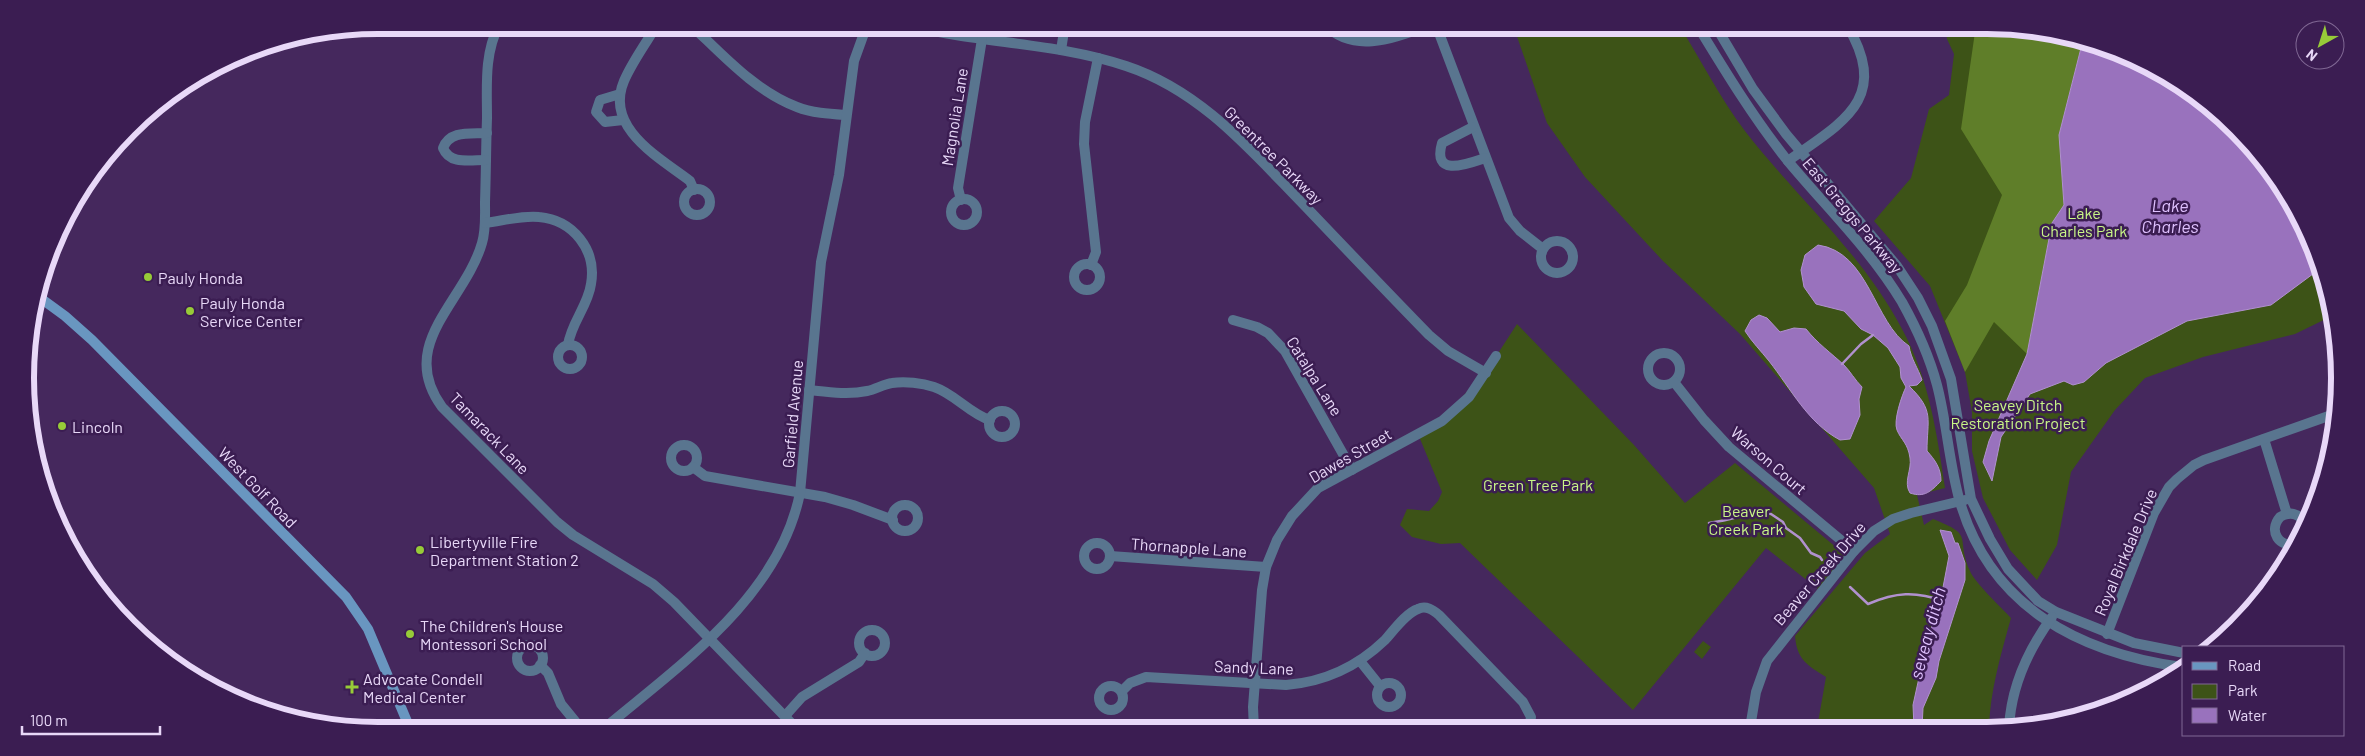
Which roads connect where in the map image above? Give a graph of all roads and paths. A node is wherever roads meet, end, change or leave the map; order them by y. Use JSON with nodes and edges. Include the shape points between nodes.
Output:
{"nodes":[{"id":1,"x":495,"y":34,"type":"edge"},
{"id":2,"x":652,"y":34,"type":"edge"},
{"id":3,"x":701,"y":34,"type":"edge"},
{"id":4,"x":864,"y":34,"type":"edge"},
{"id":5,"x":948,"y":34,"type":"edge"},
{"id":6,"x":1064,"y":34,"type":"edge"},
{"id":7,"x":1334,"y":34,"type":"edge"},
{"id":8,"x":1403,"y":34,"type":"edge"},
{"id":9,"x":1439,"y":34,"type":"edge"},
{"id":10,"x":1703,"y":34,"type":"edge"},
{"id":11,"x":1719,"y":34,"type":"edge"},
{"id":12,"x":1852,"y":34,"type":"edge"},
{"id":13,"x":982,"y":39,"type":"junction"},
{"id":14,"x":1061,"y":50,"type":"junction"},
{"id":15,"x":1098,"y":58,"type":"junction"},
{"id":16,"x":620,"y":94,"type":"junction"},
{"id":17,"x":846,"y":115,"type":"junction"},
{"id":18,"x":623,"y":120,"type":"junction"},
{"id":19,"x":1473,"y":126,"type":"junction"},
{"id":20,"x":486,"y":133,"type":"junction"},
{"id":21,"x":1802,"y":152,"type":"junction"},
{"id":22,"x":1485,"y":158,"type":"junction"},
{"id":23,"x":486,"y":160,"type":"junction"},
{"id":24,"x":1788,"y":161,"type":"junction"},
{"id":25,"x":694,"y":190,"type":"dead end"},
{"id":26,"x":960,"y":200,"type":"dead end"},
{"id":27,"x":485,"y":223,"type":"junction"},
{"id":28,"x":1543,"y":249,"type":"dead end"},
{"id":29,"x":1091,"y":265,"type":"dead end"},
{"id":30,"x":43,"y":300,"type":"edge"},
{"id":31,"x":1233,"y":320,"type":"dead end"},
{"id":32,"x":568,"y":345,"type":"dead end"},
{"id":33,"x":1496,"y":356,"type":"dead end"},
{"id":34,"x":1486,"y":373,"type":"junction"},
{"id":35,"x":1674,"y":382,"type":"dead end"},
{"id":36,"x":809,"y":390,"type":"junction"},
{"id":37,"x":2329,"y":416,"type":"edge"},
{"id":38,"x":990,"y":420,"type":"dead end"},
{"id":39,"x":2264,"y":439,"type":"junction"},
{"id":40,"x":693,"y":467,"type":"dead end"},
{"id":41,"x":1352,"y":470,"type":"junction"},
{"id":42,"x":800,"y":493,"type":"junction"},
{"id":43,"x":1971,"y":499,"type":"junction"},
{"id":44,"x":1960,"y":501,"type":"junction"},
{"id":45,"x":2287,"y":514,"type":"junction"},
{"id":46,"x":2301,"y":519,"type":"edge"},
{"id":47,"x":893,"y":520,"type":"dead end"},
{"id":48,"x":2288,"y":544,"type":"edge"},
{"id":49,"x":1854,"y":551,"type":"junction"},
{"id":50,"x":1110,"y":556,"type":"dead end"},
{"id":51,"x":1266,"y":567,"type":"junction"},
{"id":52,"x":2056,"y":612,"type":"junction"},
{"id":53,"x":2048,"y":623,"type":"junction"},
{"id":54,"x":2107,"y":634,"type":"junction"},
{"id":55,"x":709,"y":639,"type":"junction"},
{"id":56,"x":865,"y":653,"type":"dead end"},
{"id":57,"x":2182,"y":653,"type":"edge"},
{"id":58,"x":1360,"y":661,"type":"junction"},
{"id":59,"x":540,"y":665,"type":"dead end"},
{"id":60,"x":2175,"y":666,"type":"edge"},
{"id":61,"x":1255,"y":683,"type":"junction"},
{"id":62,"x":1380,"y":686,"type":"dead end"},
{"id":63,"x":1122,"y":691,"type":"dead end"},
{"id":64,"x":785,"y":716,"type":"junction"},
{"id":65,"x":407,"y":722,"type":"edge"},
{"id":66,"x":576,"y":722,"type":"edge"},
{"id":67,"x":612,"y":722,"type":"edge"},
{"id":68,"x":791,"y":722,"type":"edge"},
{"id":69,"x":1254,"y":722,"type":"edge"},
{"id":70,"x":1531,"y":722,"type":"edge"},
{"id":71,"x":1751,"y":722,"type":"edge"},
{"id":72,"x":2010,"y":722,"type":"edge"}],
"edges":[{"from":1,"to":20,"type":"street","name":"Tamarack Lane","via":[[487,64]]},
{"from":2,"to":16,"type":"street","via":[[624,81]]},
{"from":3,"to":17,"type":"street","via":[[770,94],[798,108]]},
{"from":4,"to":17,"type":"street","name":"Garfield Avenue","via":[[854,61]]},
{"from":5,"to":13,"type":"street","name":"Greentree Parkway"},
{"from":6,"to":14,"type":"street"},
{"from":7,"to":8,"type":"street","via":[[1353,41],[1385,40]]},
{"from":9,"to":19,"type":"street"},
{"from":10,"to":24,"type":"street","name":"East Greggs Parkway","via":[[1754,116]]},
{"from":11,"to":21,"type":"street","name":"East Greggs Parkway","via":[[1753,89]]},
{"from":12,"to":21,"type":"street","via":[[1861,53],[1865,73],[1863,90],[1853,110],[1839,125]]},
{"from":13,"to":14,"type":"street","name":"Greentree Parkway"},
{"from":13,"to":26,"type":"street","name":"Magnolia Lane","via":[[958,188]]},
{"from":14,"to":15,"type":"street","name":"Greentree Parkway"},
{"from":15,"to":29,"type":"street","via":[[1085,122],[1084,144],[1096,252]]},
{"from":15,"to":34,"type":"street","name":"Greentree Parkway","via":[[1161,81],[1213,114],[1429,335],[1448,351]]},
{"from":16,"to":18,"type":"street"},
{"from":16,"to":18,"type":"street","via":[[600,100],[596,112],[605,122]]},
{"from":17,"to":36,"type":"street","name":"Garfield Avenue","via":[[839,175],[821,262]]},
{"from":18,"to":25,"type":"street","via":[[637,140],[690,181]]},
{"from":19,"to":22,"type":"street"},
{"from":19,"to":22,"type":"street","via":[[1442,143],[1439,153],[1443,162],[1456,167]]},
{"from":20,"to":23,"type":"street","name":"Tamarack Lane"},
{"from":20,"to":23,"type":"street","via":[[454,135],[443,148],[452,160]]},
{"from":21,"to":24,"type":"street"},
{"from":21,"to":43,"type":"street","name":"East Greggs Parkway","via":[[1897,266],[1932,326],[1951,379]]},
{"from":22,"to":28,"type":"street","via":[[1509,218]]},
{"from":23,"to":27,"type":"street","name":"Tamarack Lane"},
{"from":24,"to":44,"type":"street","name":"East Greggs Parkway","via":[[1860,243],[1911,318],[1929,358],[1937,386]]},
{"from":27,"to":32,"type":"street","via":[[538,217],[554,220],[573,231],[587,248],[592,264],[591,285],[570,332]]},
{"from":27,"to":55,"type":"street","name":"Tamarack Lane","via":[[477,257],[426,354],[425,369],[432,394],[558,522],[573,535],[653,584]]},
{"from":30,"to":65,"type":"street","name":"West Golf Road","via":[[92,340],[346,597],[368,629]]},
{"from":31,"to":41,"type":"street","name":"Catalpa Lane","via":[[1257,326],[1285,351]]},
{"from":33,"to":34,"type":"street","name":"Dawes Street"},
{"from":34,"to":41,"type":"street","name":"Dawes Street","via":[[1469,397],[1442,421]]},
{"from":35,"to":49,"type":"street","name":"Warson Court","via":[[1729,447]]},
{"from":36,"to":38,"type":"street","via":[[846,393],[911,382],[954,396]]},
{"from":36,"to":42,"type":"street","name":"Garfield Avenue"},
{"from":37,"to":39,"type":"street","name":"Royal Birkdale Drive"},
{"from":39,"to":45,"type":"street"},
{"from":39,"to":54,"type":"street","name":"Royal Birkdale Drive","via":[[2194,465],[2169,487],[2154,513]]},
{"from":40,"to":42,"type":"street","via":[[705,476]]},
{"from":41,"to":51,"type":"street","name":"Dawes Street","via":[[1318,488],[1297,510],[1277,540]]},
{"from":42,"to":47,"type":"street","via":[[853,505]]},
{"from":42,"to":55,"type":"street","name":"Garfield Avenue","via":[[795,517],[780,551],[746,600]]},
{"from":43,"to":44,"type":"street","name":"Beaver Creek Drive"},
{"from":43,"to":52,"type":"street","name":"East Greggs Parkway","via":[[2008,569],[2038,601]]},
{"from":44,"to":49,"type":"street","name":"Beaver Creek Drive","via":[[1893,519]]},
{"from":44,"to":53,"type":"street","name":"East Greggs Parkway","via":[[1981,551],[1998,577],[2017,599]]},
{"from":45,"to":46,"type":"street","via":[[2296,514]]},
{"from":45,"to":48,"type":"street","via":[[2274,526],[2276,536]]},
{"from":49,"to":71,"type":"street","name":"Beaver Creek Drive","via":[[1767,661],[1756,692]]},
{"from":50,"to":51,"type":"street","name":"Thornapple Lane"},
{"from":51,"to":61,"type":"street","name":"Dawes Street"},
{"from":52,"to":53,"type":"street"},
{"from":52,"to":54,"type":"street","name":"East Greggs Parkway"},
{"from":53,"to":60,"type":"street","name":"East Greggs Parkway","via":[[2095,646]]},
{"from":53,"to":72,"type":"street","via":[[2030,652],[2016,685]]},
{"from":54,"to":57,"type":"street","name":"East Greggs Parkway"},
{"from":55,"to":64,"type":"street","name":"Tamarack Lane"},
{"from":55,"to":67,"type":"street","name":"Garfield Avenue"},
{"from":56,"to":64,"type":"street","via":[[860,662],[802,697]]},
{"from":58,"to":61,"type":"street","name":"Sandy Lane","via":[[1341,672],[1309,683]]},
{"from":58,"to":62,"type":"street"},
{"from":58,"to":70,"type":"street","name":"Sandy Lane","via":[[1418,608],[1432,609],[1524,702]]},
{"from":59,"to":66,"type":"street","via":[[548,673],[561,704]]},
{"from":61,"to":63,"type":"street","name":"Sandy Lane","via":[[1146,677],[1130,683]]},
{"from":61,"to":69,"type":"street","name":"Dawes Street"},
{"from":64,"to":68,"type":"street","name":"Tamarack Lane"}]}
